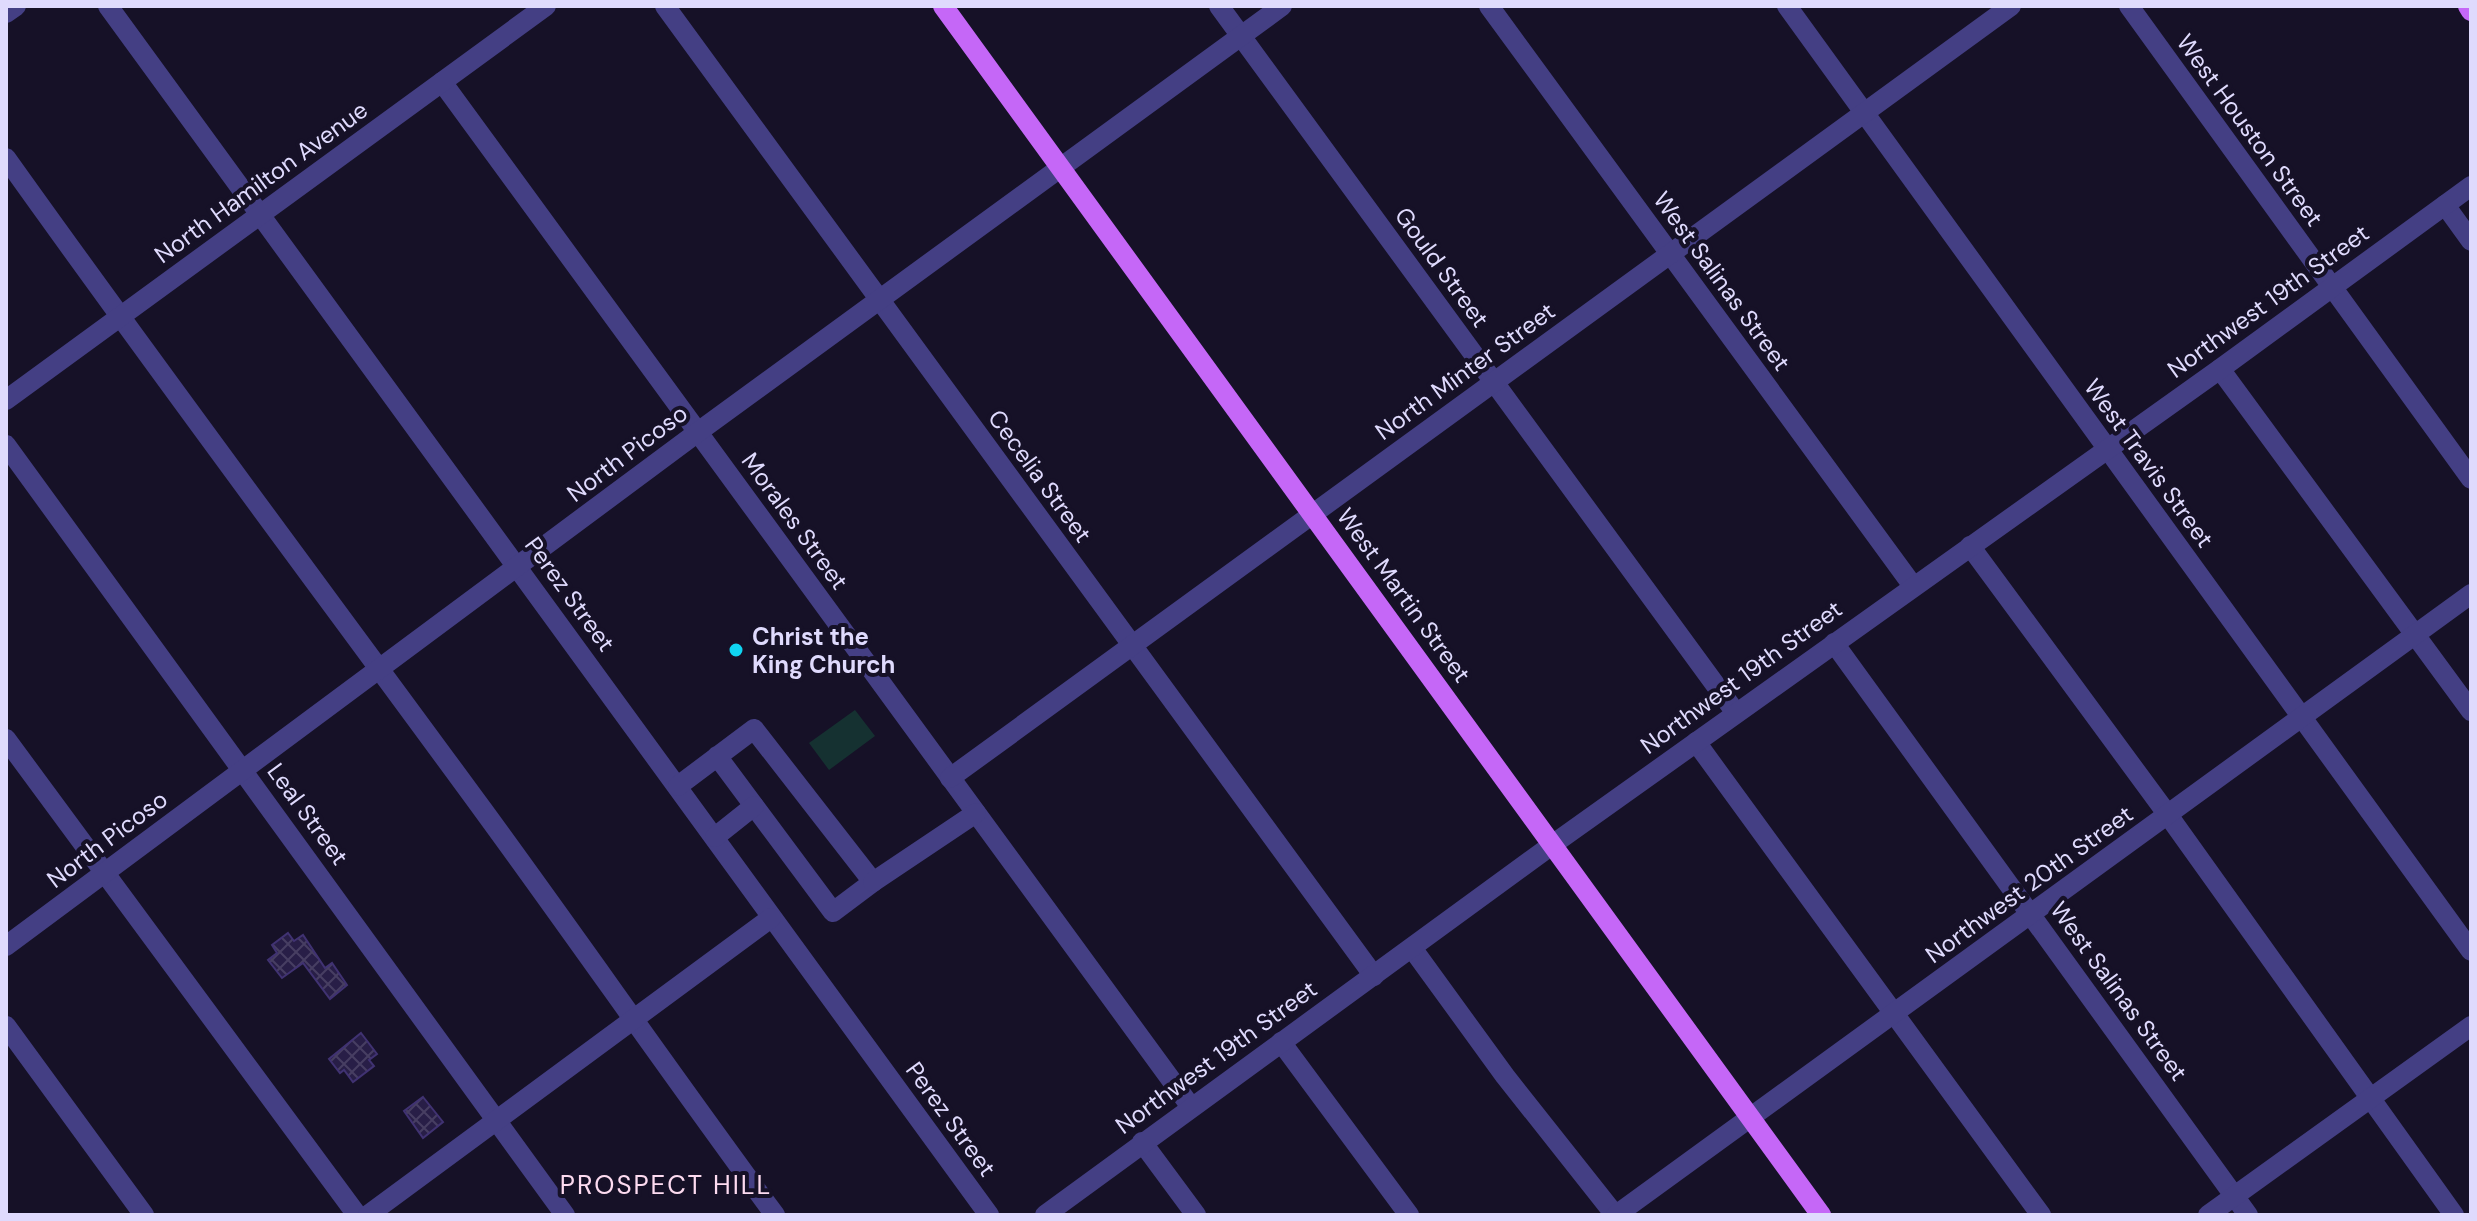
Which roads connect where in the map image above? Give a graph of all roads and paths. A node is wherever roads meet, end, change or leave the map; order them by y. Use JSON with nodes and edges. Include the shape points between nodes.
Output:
{"nodes":[{"id":1,"x":16,"y":6,"type":"edge"},
{"id":2,"x":108,"y":6,"type":"edge"},
{"id":3,"x":665,"y":6,"type":"edge"},
{"id":4,"x":943,"y":6,"type":"edge"},
{"id":5,"x":1219,"y":6,"type":"edge"},
{"id":6,"x":1282,"y":6,"type":"edge"},
{"id":7,"x":1489,"y":6,"type":"edge"},
{"id":8,"x":1787,"y":6,"type":"edge"},
{"id":9,"x":2011,"y":6,"type":"edge"},
{"id":10,"x":2129,"y":6,"type":"edge"},
{"id":11,"x":537,"y":9,"type":"edge"},
{"id":12,"x":6,"y":13,"type":"edge"},
{"id":13,"x":1241,"y":36,"type":"junction"},
{"id":14,"x":442,"y":82,"type":"junction"},
{"id":15,"x":1864,"y":112,"type":"junction"},
{"id":16,"x":6,"y":158,"type":"edge"},
{"id":17,"x":1061,"y":168,"type":"junction"},
{"id":18,"x":2471,"y":186,"type":"edge"},
{"id":19,"x":2445,"y":205,"type":"junction"},
{"id":20,"x":261,"y":215,"type":"junction"},
{"id":21,"x":2471,"y":241,"type":"edge"},
{"id":22,"x":1670,"y":254,"type":"junction"},
{"id":23,"x":2332,"y":287,"type":"junction"},
{"id":24,"x":879,"y":300,"type":"junction"},
{"id":25,"x":120,"y":317,"type":"junction"},
{"id":26,"x":2220,"y":369,"type":"junction"},
{"id":27,"x":1494,"y":382,"type":"junction"},
{"id":28,"x":6,"y":400,"type":"edge"},
{"id":29,"x":698,"y":432,"type":"junction"},
{"id":30,"x":6,"y":445,"type":"edge"},
{"id":31,"x":2107,"y":448,"type":"junction"},
{"id":32,"x":2471,"y":479,"type":"edge"},
{"id":33,"x":1313,"y":514,"type":"junction"},
{"id":34,"x":1970,"y":546,"type":"junction"},
{"id":35,"x":518,"y":566,"type":"junction"},
{"id":36,"x":1913,"y":586,"type":"junction"},
{"id":37,"x":2471,"y":594,"type":"edge"},
{"id":38,"x":2415,"y":634,"type":"junction"},
{"id":39,"x":1834,"y":643,"type":"junction"},
{"id":40,"x":1132,"y":646,"type":"junction"},
{"id":41,"x":380,"y":669,"type":"junction"},
{"id":42,"x":2471,"y":711,"type":"edge"},
{"id":43,"x":1736,"y":713,"type":"junction"},
{"id":44,"x":2301,"y":717,"type":"junction"},
{"id":45,"x":6,"y":739,"type":"edge"},
{"id":46,"x":1696,"y":742,"type":"junction"},
{"id":47,"x":717,"y":756,"type":"junction"},
{"id":48,"x":244,"y":769,"type":"junction"},
{"id":49,"x":950,"y":778,"type":"junction"},
{"id":50,"x":678,"y":786,"type":"junction"},
{"id":51,"x":754,"y":806,"type":"junction"},
{"id":52,"x":976,"y":813,"type":"junction"},
{"id":53,"x":2168,"y":815,"type":"junction"},
{"id":54,"x":715,"y":837,"type":"junction"},
{"id":55,"x":1552,"y":845,"type":"junction"},
{"id":56,"x":106,"y":874,"type":"junction"},
{"id":57,"x":873,"y":882,"type":"junction"},
{"id":58,"x":2031,"y":915,"type":"junction"},
{"id":59,"x":771,"y":918,"type":"junction"},
{"id":60,"x":6,"y":946,"type":"edge"},
{"id":61,"x":1412,"y":948,"type":"junction"},
{"id":62,"x":2471,"y":951,"type":"edge"},
{"id":63,"x":1374,"y":976,"type":"junction"},
{"id":64,"x":1896,"y":1012,"type":"junction"},
{"id":65,"x":631,"y":1019,"type":"junction"},
{"id":66,"x":6,"y":1026,"type":"edge"},
{"id":67,"x":2471,"y":1026,"type":"edge"},
{"id":68,"x":1281,"y":1042,"type":"junction"},
{"id":69,"x":2371,"y":1097,"type":"junction"},
{"id":70,"x":1191,"y":1107,"type":"junction"},
{"id":71,"x":1750,"y":1117,"type":"junction"},
{"id":72,"x":496,"y":1119,"type":"junction"},
{"id":73,"x":1142,"y":1142,"type":"junction"},
{"id":74,"x":2235,"y":1196,"type":"junction"},
{"id":75,"x":144,"y":1215,"type":"edge"},
{"id":76,"x":357,"y":1215,"type":"edge"},
{"id":77,"x":368,"y":1215,"type":"edge"},
{"id":78,"x":565,"y":1215,"type":"edge"},
{"id":79,"x":775,"y":1215,"type":"edge"},
{"id":80,"x":989,"y":1215,"type":"edge"},
{"id":81,"x":1045,"y":1215,"type":"edge"},
{"id":82,"x":1196,"y":1215,"type":"edge"},
{"id":83,"x":1409,"y":1215,"type":"edge"},
{"id":84,"x":1615,"y":1215,"type":"edge"},
{"id":85,"x":1821,"y":1215,"type":"edge"},
{"id":86,"x":2041,"y":1215,"type":"edge"},
{"id":87,"x":2208,"y":1215,"type":"edge"},
{"id":88,"x":2248,"y":1215,"type":"edge"},
{"id":89,"x":2454,"y":1215,"type":"edge"}],
"edges":[{"from":1,"to":12,"type":"street"},
{"from":2,"to":20,"type":"street","name":"Perez Street"},
{"from":3,"to":24,"type":"street","name":"Cecelia Street"},
{"from":4,"to":17,"type":"main road","name":"West Martin Street"},
{"from":5,"to":13,"type":"street","name":"Gould Street"},
{"from":6,"to":13,"type":"street","name":"North Picoso"},
{"from":7,"to":22,"type":"street","name":"West Salinas Street"},
{"from":8,"to":15,"type":"street","name":"West Travis Street"},
{"from":9,"to":15,"type":"street","name":"North Minter Street"},
{"from":10,"to":23,"type":"street","name":"West Houston Street"},
{"from":11,"to":14,"type":"street","name":"North Hamilton Avenue"},
{"from":13,"to":17,"type":"street","name":"North Picoso"},
{"from":13,"to":27,"type":"street","name":"Gould Street"},
{"from":14,"to":20,"type":"street","name":"North Hamilton Avenue"},
{"from":14,"to":29,"type":"street","name":"Morales Street"},
{"from":15,"to":22,"type":"street","name":"North Minter Street"},
{"from":15,"to":31,"type":"street","name":"West Travis Street"},
{"from":16,"to":25,"type":"street"},
{"from":17,"to":24,"type":"street","name":"North Picoso"},
{"from":17,"to":33,"type":"main road","name":"West Martin Street"},
{"from":18,"to":19,"type":"street","name":"Northwest 19th Street"},
{"from":19,"to":21,"type":"street"},
{"from":19,"to":23,"type":"street","name":"Northwest 19th Street"},
{"from":20,"to":25,"type":"street","name":"North Hamilton Avenue"},
{"from":20,"to":35,"type":"street","name":"Perez Street"},
{"from":22,"to":27,"type":"street","name":"North Minter Street"},
{"from":22,"to":36,"type":"street","name":"West Salinas Street"},
{"from":23,"to":26,"type":"street","name":"Northwest 19th Street"},
{"from":23,"to":32,"type":"street","name":"West Houston Street"},
{"from":24,"to":29,"type":"street","name":"North Picoso"},
{"from":24,"to":40,"type":"street","name":"Cecelia Street"},
{"from":25,"to":28,"type":"street","name":"North Hamilton Avenue"},
{"from":25,"to":41,"type":"street"},
{"from":26,"to":31,"type":"street","name":"Northwest 19th Street"},
{"from":26,"to":38,"type":"street"},
{"from":27,"to":33,"type":"street","name":"North Minter Street"},
{"from":27,"to":43,"type":"street","name":"Gould Street"},
{"from":29,"to":35,"type":"street","name":"North Picoso"},
{"from":29,"to":49,"type":"street","name":"Morales Street"},
{"from":30,"to":48,"type":"street","name":"Leal Street"},
{"from":31,"to":34,"type":"street","name":"Northwest 19th Street"},
{"from":31,"to":44,"type":"street","name":"West Travis Street"},
{"from":33,"to":40,"type":"street","name":"North Minter Street"},
{"from":33,"to":55,"type":"main road","name":"West Martin Street"},
{"from":34,"to":36,"type":"street","name":"Northwest 19th Street"},
{"from":34,"to":53,"type":"street"},
{"from":35,"to":41,"type":"street","name":"North Picoso"},
{"from":35,"to":50,"type":"street","name":"Perez Street"},
{"from":36,"to":39,"type":"street","name":"Northwest 19th Street"},
{"from":37,"to":38,"type":"street","name":"Northwest 20th Street"},
{"from":38,"to":42,"type":"street"},
{"from":38,"to":44,"type":"street","name":"Northwest 20th Street"},
{"from":39,"to":43,"type":"street","name":"Northwest 19th Street"},
{"from":39,"to":58,"type":"street","name":"West Salinas Street"},
{"from":40,"to":49,"type":"street","name":"North Minter Street"},
{"from":40,"to":63,"type":"street","name":"Cecelia Street"},
{"from":41,"to":48,"type":"street","name":"North Picoso"},
{"from":41,"to":65,"type":"street"},
{"from":43,"to":46,"type":"street","name":"Northwest 19th Street"},
{"from":44,"to":53,"type":"street","name":"Northwest 20th Street"},
{"from":44,"to":62,"type":"street","name":"West Travis Street"},
{"from":45,"to":56,"type":"street"},
{"from":46,"to":55,"type":"street","name":"Northwest 19th Street"},
{"from":46,"to":64,"type":"street"},
{"from":47,"to":50,"type":"street"},
{"from":47,"to":51,"type":"street"},
{"from":47,"to":57,"type":"street","via":[[754,729]]},
{"from":48,"to":56,"type":"street","name":"North Picoso"},
{"from":48,"to":72,"type":"street","name":"Leal Street"},
{"from":49,"to":52,"type":"street","name":"Morales Street"},
{"from":50,"to":54,"type":"street","name":"Perez Street"},
{"from":51,"to":54,"type":"street"},
{"from":51,"to":57,"type":"street","via":[[833,912]]},
{"from":52,"to":57,"type":"street"},
{"from":52,"to":70,"type":"street","name":"Morales Street"},
{"from":53,"to":58,"type":"street","name":"Northwest 20th Street"},
{"from":53,"to":69,"type":"street"},
{"from":54,"to":59,"type":"street","name":"Perez Street"},
{"from":55,"to":61,"type":"street","name":"Northwest 19th Street"},
{"from":55,"to":71,"type":"main road","name":"West Martin Street"},
{"from":56,"to":60,"type":"street","name":"North Picoso"},
{"from":56,"to":76,"type":"street"},
{"from":58,"to":64,"type":"street","name":"Northwest 20th Street"},
{"from":58,"to":74,"type":"street","name":"West Salinas Street"},
{"from":59,"to":65,"type":"street"},
{"from":59,"to":80,"type":"street","name":"Perez Street"},
{"from":61,"to":63,"type":"street","name":"Northwest 19th Street"},
{"from":61,"to":84,"type":"street"},
{"from":63,"to":68,"type":"street","name":"Northwest 19th Street"},
{"from":64,"to":71,"type":"street","name":"Northwest 20th Street"},
{"from":64,"to":86,"type":"street"},
{"from":65,"to":72,"type":"street"},
{"from":65,"to":79,"type":"street"},
{"from":66,"to":75,"type":"street"},
{"from":67,"to":69,"type":"street"},
{"from":68,"to":70,"type":"street","name":"Northwest 19th Street"},
{"from":68,"to":83,"type":"street"},
{"from":69,"to":74,"type":"street"},
{"from":69,"to":89,"type":"street"},
{"from":70,"to":73,"type":"street","name":"Northwest 19th Street"},
{"from":71,"to":84,"type":"street","name":"Northwest 20th Street"},
{"from":71,"to":85,"type":"main road","name":"West Martin Street"},
{"from":72,"to":77,"type":"street"},
{"from":72,"to":78,"type":"street","name":"Leal Street"},
{"from":73,"to":81,"type":"street","name":"Northwest 19th Street"},
{"from":73,"to":82,"type":"street"},
{"from":74,"to":87,"type":"street"},
{"from":74,"to":88,"type":"street","name":"West Salinas Street"}]}
